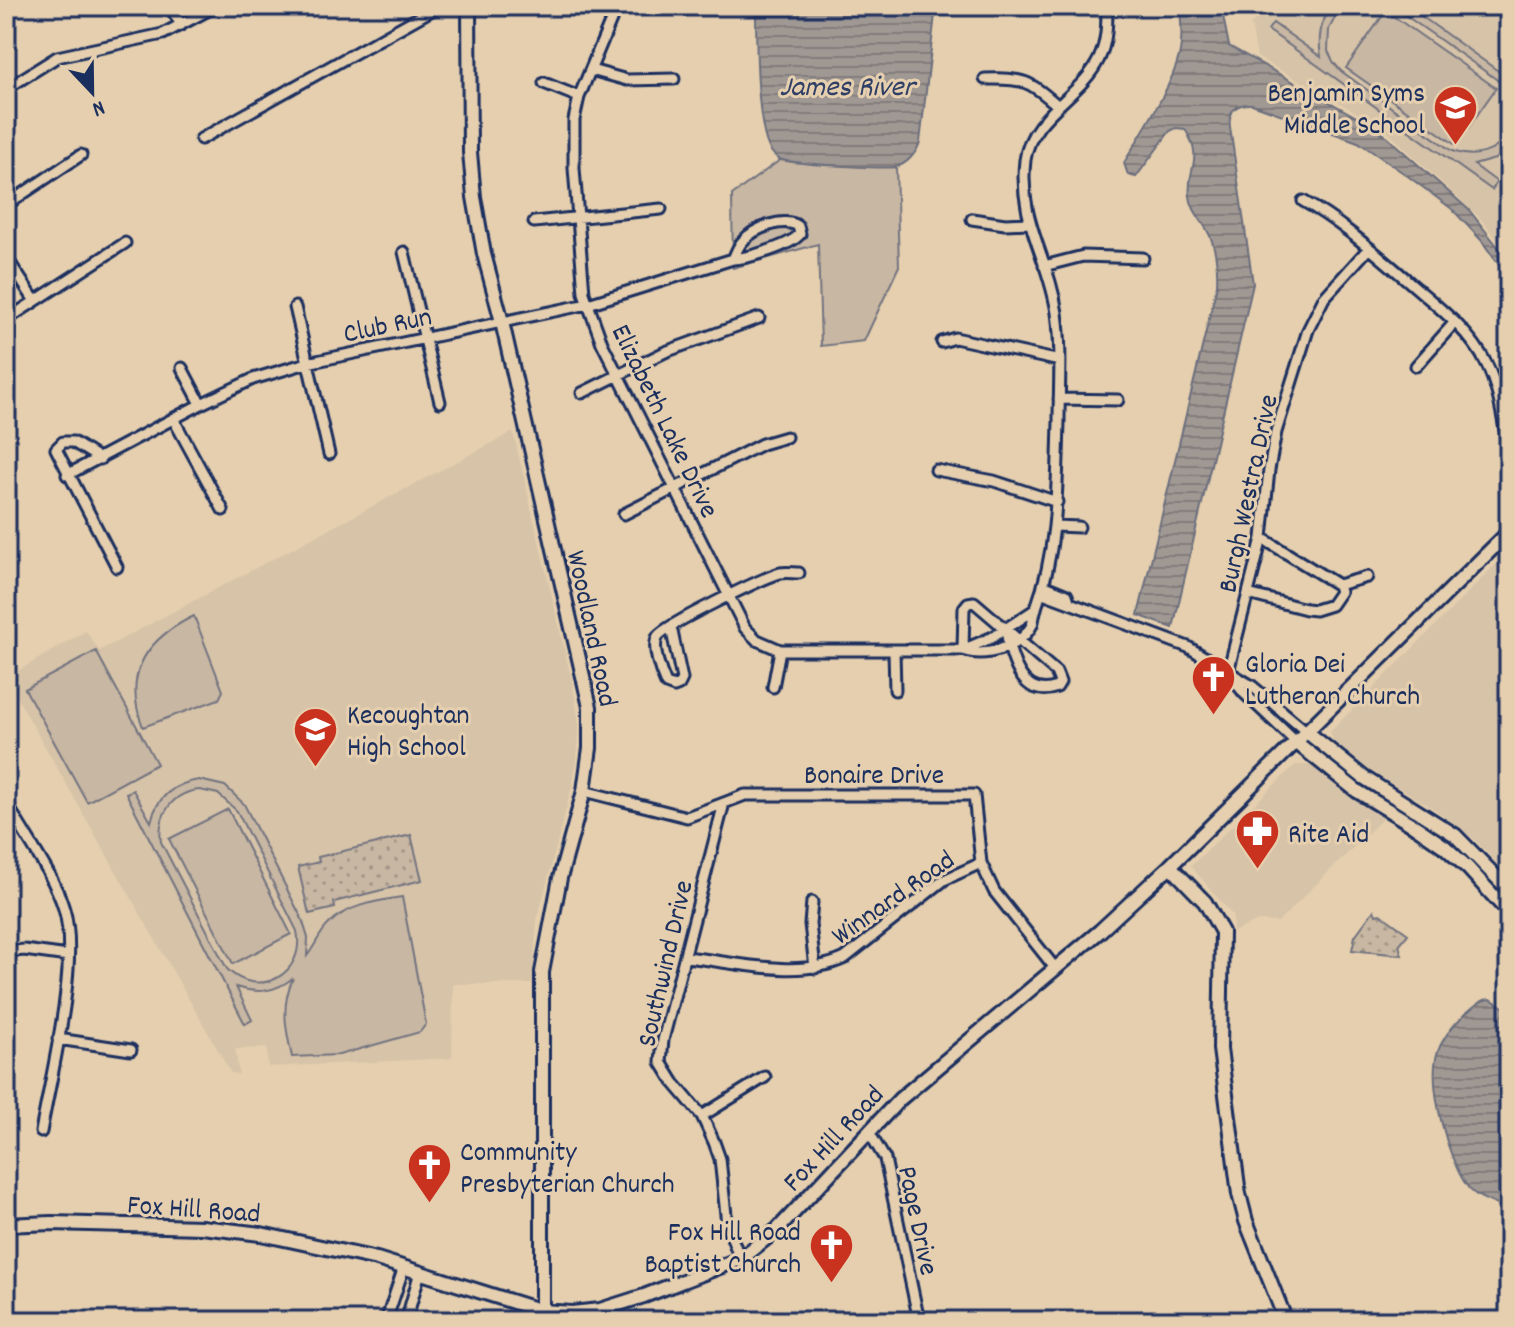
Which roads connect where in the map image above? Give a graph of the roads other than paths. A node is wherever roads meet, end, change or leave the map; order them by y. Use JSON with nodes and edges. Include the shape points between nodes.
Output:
{"nodes":[{"id":1,"x":170,"y":6,"type":"edge"},
{"id":2,"x":216,"y":6,"type":"edge"},
{"id":3,"x":439,"y":6,"type":"edge"},
{"id":4,"x":469,"y":6,"type":"edge"},
{"id":5,"x":617,"y":6,"type":"edge"},
{"id":6,"x":1107,"y":6,"type":"edge"},
{"id":7,"x":181,"y":25,"type":"junction"},
{"id":8,"x":591,"y":70,"type":"junction"},
{"id":9,"x":674,"y":79,"type":"dead end"},
{"id":10,"x":985,"y":79,"type":"dead end"},
{"id":11,"x":544,"y":83,"type":"dead end"},
{"id":12,"x":6,"y":89,"type":"edge"},
{"id":13,"x":579,"y":97,"type":"junction"},
{"id":14,"x":1057,"y":105,"type":"junction"},
{"id":15,"x":201,"y":139,"type":"dead end"},
{"id":16,"x":81,"y":155,"type":"dead end"},
{"id":17,"x":1303,"y":201,"type":"dead end"},
{"id":18,"x":6,"y":205,"type":"edge"},
{"id":19,"x":661,"y":209,"type":"dead end"},
{"id":20,"x":577,"y":218,"type":"junction"},
{"id":21,"x":972,"y":219,"type":"dead end"},
{"id":22,"x":534,"y":222,"type":"dead end"},
{"id":23,"x":1029,"y":223,"type":"junction"},
{"id":24,"x":125,"y":243,"type":"dead end"},
{"id":25,"x":1369,"y":248,"type":"junction"},
{"id":26,"x":404,"y":252,"type":"dead end"},
{"id":27,"x":6,"y":257,"type":"edge"},
{"id":28,"x":1143,"y":258,"type":"dead end"},
{"id":29,"x":733,"y":259,"type":"junction"},
{"id":30,"x":1044,"y":266,"type":"junction"},
{"id":31,"x":35,"y":301,"type":"junction"},
{"id":32,"x":588,"y":304,"type":"junction"},
{"id":33,"x":295,"y":307,"type":"dead end"},
{"id":34,"x":759,"y":318,"type":"dead end"},
{"id":35,"x":6,"y":320,"type":"edge"},
{"id":36,"x":502,"y":322,"type":"junction"},
{"id":37,"x":1455,"y":322,"type":"junction"},
{"id":38,"x":425,"y":337,"type":"junction"},
{"id":39,"x":942,"y":342,"type":"dead end"},
{"id":40,"x":1060,"y":361,"type":"junction"},
{"id":41,"x":307,"y":363,"type":"junction"},
{"id":42,"x":1416,"y":366,"type":"dead end"},
{"id":43,"x":182,"y":368,"type":"dead end"},
{"id":44,"x":618,"y":375,"type":"junction"},
{"id":45,"x":582,"y":393,"type":"dead end"},
{"id":46,"x":1059,"y":399,"type":"junction"},
{"id":47,"x":1118,"y":400,"type":"dead end"},
{"id":48,"x":440,"y":402,"type":"dead end"},
{"id":49,"x":201,"y":404,"type":"junction"},
{"id":50,"x":174,"y":420,"type":"junction"},
{"id":51,"x":786,"y":437,"type":"dead end"},
{"id":52,"x":1509,"y":452,"type":"edge"},
{"id":53,"x":329,"y":454,"type":"dead end"},
{"id":54,"x":100,"y":459,"type":"junction"},
{"id":55,"x":936,"y":470,"type":"dead end"},
{"id":56,"x":67,"y":475,"type":"junction"},
{"id":57,"x":675,"y":490,"type":"junction"},
{"id":58,"x":1057,"y":502,"type":"junction"},
{"id":59,"x":223,"y":510,"type":"dead end"},
{"id":60,"x":624,"y":514,"type":"dead end"},
{"id":61,"x":1055,"y":526,"type":"junction"},
{"id":62,"x":1079,"y":527,"type":"dead end"},
{"id":63,"x":1509,"y":532,"type":"edge"},
{"id":64,"x":1262,"y":538,"type":"junction"},
{"id":65,"x":117,"y":567,"type":"dead end"},
{"id":66,"x":799,"y":573,"type":"dead end"},
{"id":67,"x":1367,"y":577,"type":"dead end"},
{"id":68,"x":1338,"y":585,"type":"junction"},
{"id":69,"x":1044,"y":589,"type":"junction"},
{"id":70,"x":1248,"y":594,"type":"junction"},
{"id":71,"x":729,"y":597,"type":"junction"},
{"id":72,"x":1036,"y":609,"type":"junction"},
{"id":73,"x":671,"y":627,"type":"junction"},
{"id":74,"x":1006,"y":630,"type":"junction"},
{"id":75,"x":1013,"y":642,"type":"junction"},
{"id":76,"x":780,"y":650,"type":"junction"},
{"id":77,"x":963,"y":650,"type":"junction"},
{"id":78,"x":894,"y":651,"type":"junction"},
{"id":79,"x":1228,"y":672,"type":"junction"},
{"id":80,"x":773,"y":687,"type":"dead end"},
{"id":81,"x":895,"y":690,"type":"dead end"},
{"id":82,"x":1307,"y":732,"type":"junction"},
{"id":83,"x":1297,"y":743,"type":"junction"},
{"id":84,"x":584,"y":791,"type":"junction"},
{"id":85,"x":6,"y":802,"type":"edge"},
{"id":86,"x":724,"y":803,"type":"junction"},
{"id":87,"x":981,"y":863,"type":"junction"},
{"id":88,"x":1170,"y":866,"type":"junction"},
{"id":89,"x":1509,"y":890,"type":"edge"},
{"id":90,"x":812,"y":902,"type":"dead end"},
{"id":91,"x":1509,"y":913,"type":"edge"},
{"id":92,"x":6,"y":952,"type":"edge"},
{"id":93,"x":68,"y":956,"type":"junction"},
{"id":94,"x":686,"y":957,"type":"junction"},
{"id":95,"x":815,"y":968,"type":"junction"},
{"id":96,"x":1055,"y":968,"type":"junction"},
{"id":97,"x":58,"y":1039,"type":"junction"},
{"id":98,"x":131,"y":1050,"type":"dead end"},
{"id":99,"x":765,"y":1077,"type":"dead end"},
{"id":100,"x":702,"y":1116,"type":"junction"},
{"id":101,"x":41,"y":1132,"type":"dead end"},
{"id":102,"x":869,"y":1132,"type":"junction"},
{"id":103,"x":6,"y":1225,"type":"edge"},
{"id":104,"x":740,"y":1259,"type":"junction"},
{"id":105,"x":404,"y":1267,"type":"junction"},
{"id":106,"x":420,"y":1272,"type":"junction"},
{"id":107,"x":542,"y":1311,"type":"junction"},
{"id":108,"x":386,"y":1321,"type":"edge"},
{"id":109,"x":406,"y":1321,"type":"edge"},
{"id":110,"x":919,"y":1321,"type":"edge"},
{"id":111,"x":1286,"y":1321,"type":"edge"}],
"edges":[{"from":1,"to":7,"type":"street"},
{"from":2,"to":7,"type":"street"},
{"from":3,"to":15,"type":"street"},
{"from":4,"to":36,"type":"main road","name":"Woodland Road","via":[[474,197]]},
{"from":5,"to":8,"type":"street","name":"Elizabeth Lake Drive"},
{"from":6,"to":14,"type":"street","via":[[1099,60]]},
{"from":7,"to":12,"type":"street","via":[[163,34],[57,57]]},
{"from":8,"to":9,"type":"street","via":[[627,80]]},
{"from":8,"to":13,"type":"street","name":"Elizabeth Lake Drive"},
{"from":10,"to":14,"type":"street","via":[[1016,78]]},
{"from":11,"to":13,"type":"street"},
{"from":13,"to":20,"type":"street","name":"Elizabeth Lake Drive","via":[[574,120]]},
{"from":14,"to":23,"type":"street","via":[[1028,145]]},
{"from":16,"to":18,"type":"street"},
{"from":17,"to":25,"type":"street"},
{"from":19,"to":20,"type":"street"},
{"from":20,"to":22,"type":"street"},
{"from":20,"to":32,"type":"street","name":"Elizabeth Lake Drive"},
{"from":21,"to":23,"type":"street"},
{"from":23,"to":30,"type":"street"},
{"from":24,"to":31,"type":"street"},
{"from":25,"to":37,"type":"street"},
{"from":25,"to":64,"type":"street","name":"Burgh Westra Drive","via":[[1324,298],[1308,330],[1276,432]]},
{"from":26,"to":38,"type":"street"},
{"from":27,"to":31,"type":"street"},
{"from":28,"to":30,"type":"street","via":[[1083,256]]},
{"from":29,"to":29,"type":"street","name":"Club Run","via":[[794,240],[800,234],[798,226],[785,221],[759,230],[743,240]]},
{"from":29,"to":32,"type":"street","name":"Club Run"},
{"from":30,"to":40,"type":"street","via":[[1057,313]]},
{"from":31,"to":35,"type":"street"},
{"from":32,"to":36,"type":"street","name":"Club Run"},
{"from":32,"to":44,"type":"street","name":"Elizabeth Lake Drive"},
{"from":33,"to":41,"type":"street"},
{"from":34,"to":44,"type":"street"},
{"from":36,"to":38,"type":"street","name":"Club Run"},
{"from":36,"to":84,"type":"main road","name":"Woodland Road","via":[[590,707]]},
{"from":37,"to":42,"type":"street"},
{"from":37,"to":52,"type":"street","via":[[1494,381]]},
{"from":38,"to":41,"type":"street","name":"Club Run"},
{"from":38,"to":48,"type":"street"},
{"from":39,"to":40,"type":"street","via":[[955,338]]},
{"from":40,"to":46,"type":"street"},
{"from":41,"to":49,"type":"street","name":"Club Run","via":[[253,379]]},
{"from":41,"to":53,"type":"street"},
{"from":43,"to":49,"type":"street"},
{"from":44,"to":45,"type":"street"},
{"from":44,"to":57,"type":"street","name":"Elizabeth Lake Drive"},
{"from":46,"to":47,"type":"street"},
{"from":46,"to":58,"type":"street"},
{"from":49,"to":50,"type":"street","name":"Club Run"},
{"from":50,"to":54,"type":"street","name":"Club Run"},
{"from":50,"to":59,"type":"street"},
{"from":51,"to":57,"type":"street","via":[[762,444]]},
{"from":54,"to":56,"type":"street","name":"Club Run"},
{"from":54,"to":56,"type":"street","via":[[73,442],[63,442],[56,449]]},
{"from":55,"to":58,"type":"street","via":[[994,481]]},
{"from":56,"to":65,"type":"street"},
{"from":57,"to":60,"type":"street"},
{"from":57,"to":71,"type":"street","name":"Elizabeth Lake Drive"},
{"from":58,"to":61,"type":"street"},
{"from":61,"to":62,"type":"street"},
{"from":61,"to":69,"type":"street"},
{"from":63,"to":82,"type":"main road","name":"Fox Hill Road"},
{"from":64,"to":68,"type":"street"},
{"from":64,"to":70,"type":"street","name":"Burgh Westra Drive"},
{"from":66,"to":71,"type":"street","via":[[780,573]]},
{"from":67,"to":68,"type":"street"},
{"from":68,"to":70,"type":"street","via":[[1340,592],[1331,605],[1315,610]]},
{"from":69,"to":72,"type":"street"},
{"from":69,"to":79,"type":"street","via":[[1064,602],[1188,647]]},
{"from":70,"to":79,"type":"street","name":"Burgh Westra Drive"},
{"from":71,"to":73,"type":"street"},
{"from":71,"to":76,"type":"street","name":"Elizabeth Lake Drive","via":[[751,636]]},
{"from":72,"to":74,"type":"street"},
{"from":72,"to":75,"type":"street","via":[[1030,628]]},
{"from":73,"to":73,"type":"street","via":[[659,635],[656,648],[666,684],[674,687],[682,674]]},
{"from":74,"to":75,"type":"street"},
{"from":74,"to":77,"type":"street"},
{"from":74,"to":77,"type":"street","via":[[977,603],[968,603],[963,612]]},
{"from":75,"to":75,"type":"street","via":[[1017,670],[1026,682],[1039,689],[1057,687],[1056,672]]},
{"from":75,"to":77,"type":"street","via":[[988,653]]},
{"from":76,"to":78,"type":"street"},
{"from":76,"to":80,"type":"street"},
{"from":77,"to":78,"type":"street"},
{"from":78,"to":81,"type":"street"},
{"from":79,"to":82,"type":"street"},
{"from":79,"to":83,"type":"street"},
{"from":82,"to":83,"type":"main road","name":"Fox Hill Road"},
{"from":82,"to":89,"type":"main road","via":[[1363,777],[1455,835]]},
{"from":83,"to":88,"type":"main road","name":"Fox Hill Road"},
{"from":83,"to":91,"type":"main road","via":[[1340,779],[1445,847]]},
{"from":84,"to":86,"type":"street","name":"Bonaire Drive","via":[[687,817]]},
{"from":84,"to":107,"type":"main road","name":"Woodland Road","via":[[542,972]]},
{"from":85,"to":93,"type":"street","via":[[65,909]]},
{"from":86,"to":87,"type":"street","name":"Bonaire Drive","via":[[745,795],[974,795]]},
{"from":86,"to":94,"type":"street","name":"Southwind Drive"},
{"from":87,"to":95,"type":"street","name":"Winnard Road","via":[[944,880],[845,958]]},
{"from":87,"to":96,"type":"street","name":"Bonaire Drive","via":[[994,891]]},
{"from":88,"to":96,"type":"main road","name":"Fox Hill Road"},
{"from":88,"to":111,"type":"main road","via":[[1205,902],[1222,932],[1220,1049],[1239,1194]]},
{"from":90,"to":95,"type":"street"},
{"from":92,"to":93,"type":"street"},
{"from":93,"to":97,"type":"street"},
{"from":94,"to":95,"type":"street","name":"Winnard Road"},
{"from":94,"to":100,"type":"street","name":"Southwind Drive","via":[[661,1062]]},
{"from":96,"to":102,"type":"main road","name":"Fox Hill Road","via":[[900,1099]]},
{"from":97,"to":98,"type":"street"},
{"from":97,"to":101,"type":"street"},
{"from":99,"to":100,"type":"street"},
{"from":100,"to":104,"type":"street","name":"Southwind Drive","via":[[720,1159],[727,1224]]},
{"from":102,"to":104,"type":"main road","name":"Fox Hill Road","via":[[778,1229]]},
{"from":102,"to":110,"type":"street","name":"Page Drive","via":[[885,1159]]},
{"from":103,"to":105,"type":"main road","name":"Fox Hill Road","via":[[202,1227],[301,1241]]},
{"from":104,"to":107,"type":"main road","name":"Fox Hill Road","via":[[600,1310]]},
{"from":105,"to":106,"type":"main road","name":"Fox Hill Road"},
{"from":105,"to":108,"type":"street"},
{"from":106,"to":107,"type":"main road","name":"Fox Hill Road"},
{"from":106,"to":109,"type":"street"}]}
